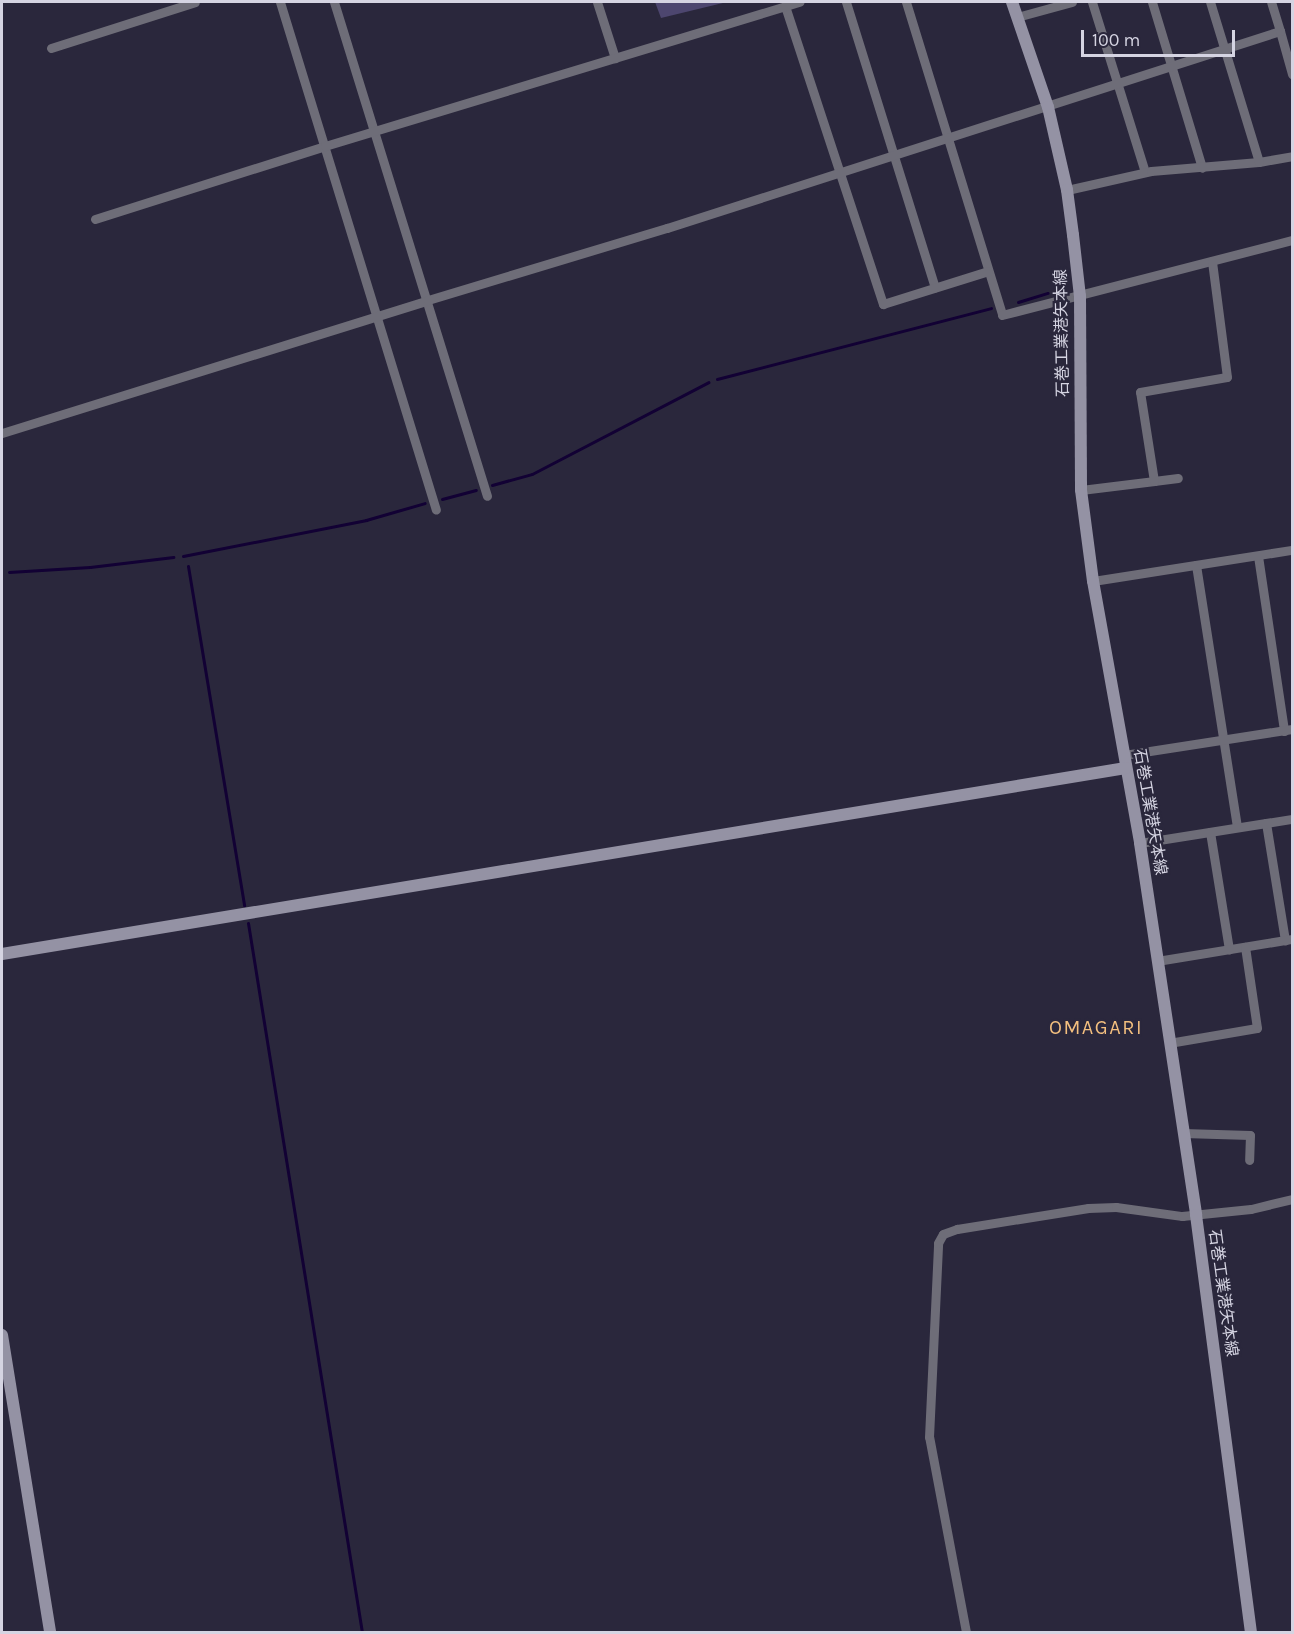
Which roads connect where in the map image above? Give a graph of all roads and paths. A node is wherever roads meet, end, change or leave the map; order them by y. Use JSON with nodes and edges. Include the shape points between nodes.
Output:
{"nodes":[{"id":1,"x":195,"y":2,"type":"edge"},
{"id":2,"x":280,"y":2,"type":"edge"},
{"id":3,"x":334,"y":2,"type":"edge"},
{"id":4,"x":597,"y":2,"type":"edge"},
{"id":5,"x":800,"y":2,"type":"edge"},
{"id":6,"x":846,"y":2,"type":"edge"},
{"id":7,"x":906,"y":2,"type":"edge"},
{"id":8,"x":1012,"y":2,"type":"edge"},
{"id":9,"x":1072,"y":2,"type":"edge"},
{"id":10,"x":1092,"y":2,"type":"edge"},
{"id":11,"x":1152,"y":2,"type":"edge"},
{"id":12,"x":1210,"y":2,"type":"edge"},
{"id":13,"x":1271,"y":2,"type":"edge"},
{"id":14,"x":785,"y":6,"type":"junction"},
{"id":15,"x":1017,"y":17,"type":"junction"},
{"id":16,"x":1280,"y":31,"type":"junction"},
{"id":17,"x":51,"y":48,"type":"dead end"},
{"id":18,"x":1224,"y":49,"type":"junction"},
{"id":19,"x":615,"y":58,"type":"junction"},
{"id":20,"x":1171,"y":66,"type":"junction"},
{"id":21,"x":1293,"y":74,"type":"edge"},
{"id":22,"x":1117,"y":83,"type":"junction"},
{"id":23,"x":1048,"y":107,"type":"junction"},
{"id":24,"x":375,"y":131,"type":"junction"},
{"id":25,"x":949,"y":137,"type":"junction"},
{"id":26,"x":325,"y":146,"type":"junction"},
{"id":27,"x":894,"y":155,"type":"junction"},
{"id":28,"x":1293,"y":156,"type":"edge"},
{"id":29,"x":1259,"y":162,"type":"junction"},
{"id":30,"x":1202,"y":168,"type":"junction"},
{"id":31,"x":839,"y":172,"type":"junction"},
{"id":32,"x":1145,"y":172,"type":"junction"},
{"id":33,"x":1067,"y":190,"type":"junction"},
{"id":34,"x":95,"y":219,"type":"dead end"},
{"id":35,"x":1293,"y":240,"type":"edge"},
{"id":36,"x":1212,"y":261,"type":"junction"},
{"id":37,"x":988,"y":272,"type":"junction"},
{"id":38,"x":935,"y":287,"type":"junction"},
{"id":39,"x":1080,"y":296,"type":"junction"},
{"id":40,"x":428,"y":300,"type":"junction"},
{"id":41,"x":376,"y":316,"type":"junction"},
{"id":42,"x":2,"y":433,"type":"edge"},
{"id":43,"x":1179,"y":478,"type":"dead end"},
{"id":44,"x":1154,"y":481,"type":"junction"},
{"id":45,"x":1081,"y":490,"type":"junction"},
{"id":46,"x":487,"y":496,"type":"dead end"},
{"id":47,"x":436,"y":510,"type":"dead end"},
{"id":48,"x":1293,"y":550,"type":"edge"},
{"id":49,"x":1258,"y":556,"type":"junction"},
{"id":50,"x":1196,"y":565,"type":"junction"},
{"id":51,"x":1094,"y":581,"type":"junction"},
{"id":52,"x":1288,"y":730,"type":"edge"},
{"id":53,"x":1222,"y":739,"type":"junction"},
{"id":54,"x":1125,"y":761,"type":"junction"},
{"id":55,"x":1293,"y":819,"type":"edge"},
{"id":56,"x":1266,"y":823,"type":"junction"},
{"id":57,"x":1237,"y":827,"type":"junction"},
{"id":58,"x":1210,"y":832,"type":"junction"},
{"id":59,"x":1140,"y":843,"type":"junction"},
{"id":60,"x":1289,"y":940,"type":"edge"},
{"id":61,"x":1245,"y":947,"type":"junction"},
{"id":62,"x":1228,"y":949,"type":"junction"},
{"id":63,"x":2,"y":954,"type":"edge"},
{"id":64,"x":1157,"y":961,"type":"junction"},
{"id":65,"x":1169,"y":1043,"type":"junction"},
{"id":66,"x":1183,"y":1133,"type":"junction"},
{"id":67,"x":1249,"y":1160,"type":"dead end"},
{"id":68,"x":1293,"y":1199,"type":"edge"},
{"id":69,"x":1196,"y":1215,"type":"junction"},
{"id":70,"x":2,"y":1335,"type":"edge"},
{"id":71,"x":50,"y":1632,"type":"edge"},
{"id":72,"x":966,"y":1632,"type":"edge"},
{"id":73,"x":1251,"y":1632,"type":"edge"}],
"edges":[{"from":1,"to":17,"type":"street"},
{"from":2,"to":26,"type":"street"},
{"from":3,"to":24,"type":"street"},
{"from":4,"to":19,"type":"street"},
{"from":5,"to":14,"type":"street"},
{"from":6,"to":27,"type":"street"},
{"from":7,"to":25,"type":"street"},
{"from":8,"to":15,"type":"main road","name":"石巻工業港矢本線"},
{"from":9,"to":15,"type":"street"},
{"from":10,"to":22,"type":"street"},
{"from":11,"to":20,"type":"street"},
{"from":12,"to":18,"type":"street"},
{"from":13,"to":16,"type":"street"},
{"from":14,"to":19,"type":"street"},
{"from":14,"to":31,"type":"street"},
{"from":15,"to":23,"type":"main road","name":"石巻工業港矢本線"},
{"from":16,"to":18,"type":"street"},
{"from":16,"to":21,"type":"street"},
{"from":18,"to":20,"type":"street"},
{"from":18,"to":29,"type":"street"},
{"from":19,"to":24,"type":"street"},
{"from":20,"to":22,"type":"street"},
{"from":20,"to":30,"type":"street"},
{"from":22,"to":23,"type":"street"},
{"from":22,"to":32,"type":"street"},
{"from":23,"to":25,"type":"street"},
{"from":23,"to":33,"type":"main road","name":"石巻工業港矢本線"},
{"from":24,"to":26,"type":"street"},
{"from":24,"to":40,"type":"street"},
{"from":25,"to":27,"type":"street"},
{"from":25,"to":37,"type":"street"},
{"from":26,"to":34,"type":"street"},
{"from":26,"to":41,"type":"street"},
{"from":27,"to":31,"type":"street"},
{"from":27,"to":38,"type":"street"},
{"from":28,"to":29,"type":"street"},
{"from":29,"to":30,"type":"street"},
{"from":30,"to":32,"type":"street"},
{"from":31,"to":38,"type":"street","via":[[882,304]]},
{"from":31,"to":40,"type":"street"},
{"from":32,"to":33,"type":"street"},
{"from":33,"to":39,"type":"main road","name":"石巻工業港矢本線"},
{"from":35,"to":36,"type":"street"},
{"from":36,"to":39,"type":"street"},
{"from":36,"to":44,"type":"street","via":[[1227,377],[1140,392]]},
{"from":37,"to":38,"type":"street"},
{"from":37,"to":39,"type":"street","via":[[1002,315]]},
{"from":39,"to":45,"type":"main road","name":"石巻工業港矢本線"},
{"from":40,"to":41,"type":"street"},
{"from":40,"to":46,"type":"street"},
{"from":41,"to":42,"type":"street"},
{"from":41,"to":47,"type":"street"},
{"from":43,"to":44,"type":"street"},
{"from":44,"to":45,"type":"street"},
{"from":45,"to":51,"type":"main road","name":"石巻工業港矢本線"},
{"from":48,"to":49,"type":"street"},
{"from":49,"to":50,"type":"street"},
{"from":49,"to":52,"type":"street"},
{"from":50,"to":51,"type":"street"},
{"from":50,"to":53,"type":"street"},
{"from":51,"to":54,"type":"main road","name":"石巻工業港矢本線"},
{"from":52,"to":53,"type":"street"},
{"from":53,"to":54,"type":"street"},
{"from":53,"to":57,"type":"street"},
{"from":54,"to":59,"type":"main road","name":"石巻工業港矢本線"},
{"from":54,"to":63,"type":"main road"},
{"from":55,"to":56,"type":"street"},
{"from":56,"to":57,"type":"street"},
{"from":56,"to":60,"type":"street"},
{"from":57,"to":58,"type":"street"},
{"from":58,"to":59,"type":"street"},
{"from":58,"to":62,"type":"street"},
{"from":59,"to":64,"type":"main road","name":"石巻工業港矢本線"},
{"from":60,"to":61,"type":"street"},
{"from":61,"to":62,"type":"street"},
{"from":61,"to":65,"type":"street","via":[[1257,1029]]},
{"from":62,"to":64,"type":"street"},
{"from":64,"to":65,"type":"main road","name":"石巻工業港矢本線"},
{"from":65,"to":66,"type":"main road","name":"石巻工業港矢本線"},
{"from":66,"to":67,"type":"street","via":[[1250,1130]]},
{"from":66,"to":69,"type":"main road","name":"石巻工業港矢本線"},
{"from":68,"to":69,"type":"street","via":[[1251,1209]]},
{"from":69,"to":72,"type":"street","via":[[1088,1208],[957,1229],[943,1234],[938,1243],[929,1437]]},
{"from":69,"to":73,"type":"main road","name":"石巻工業港矢本線"},
{"from":70,"to":71,"type":"main road"}]}
